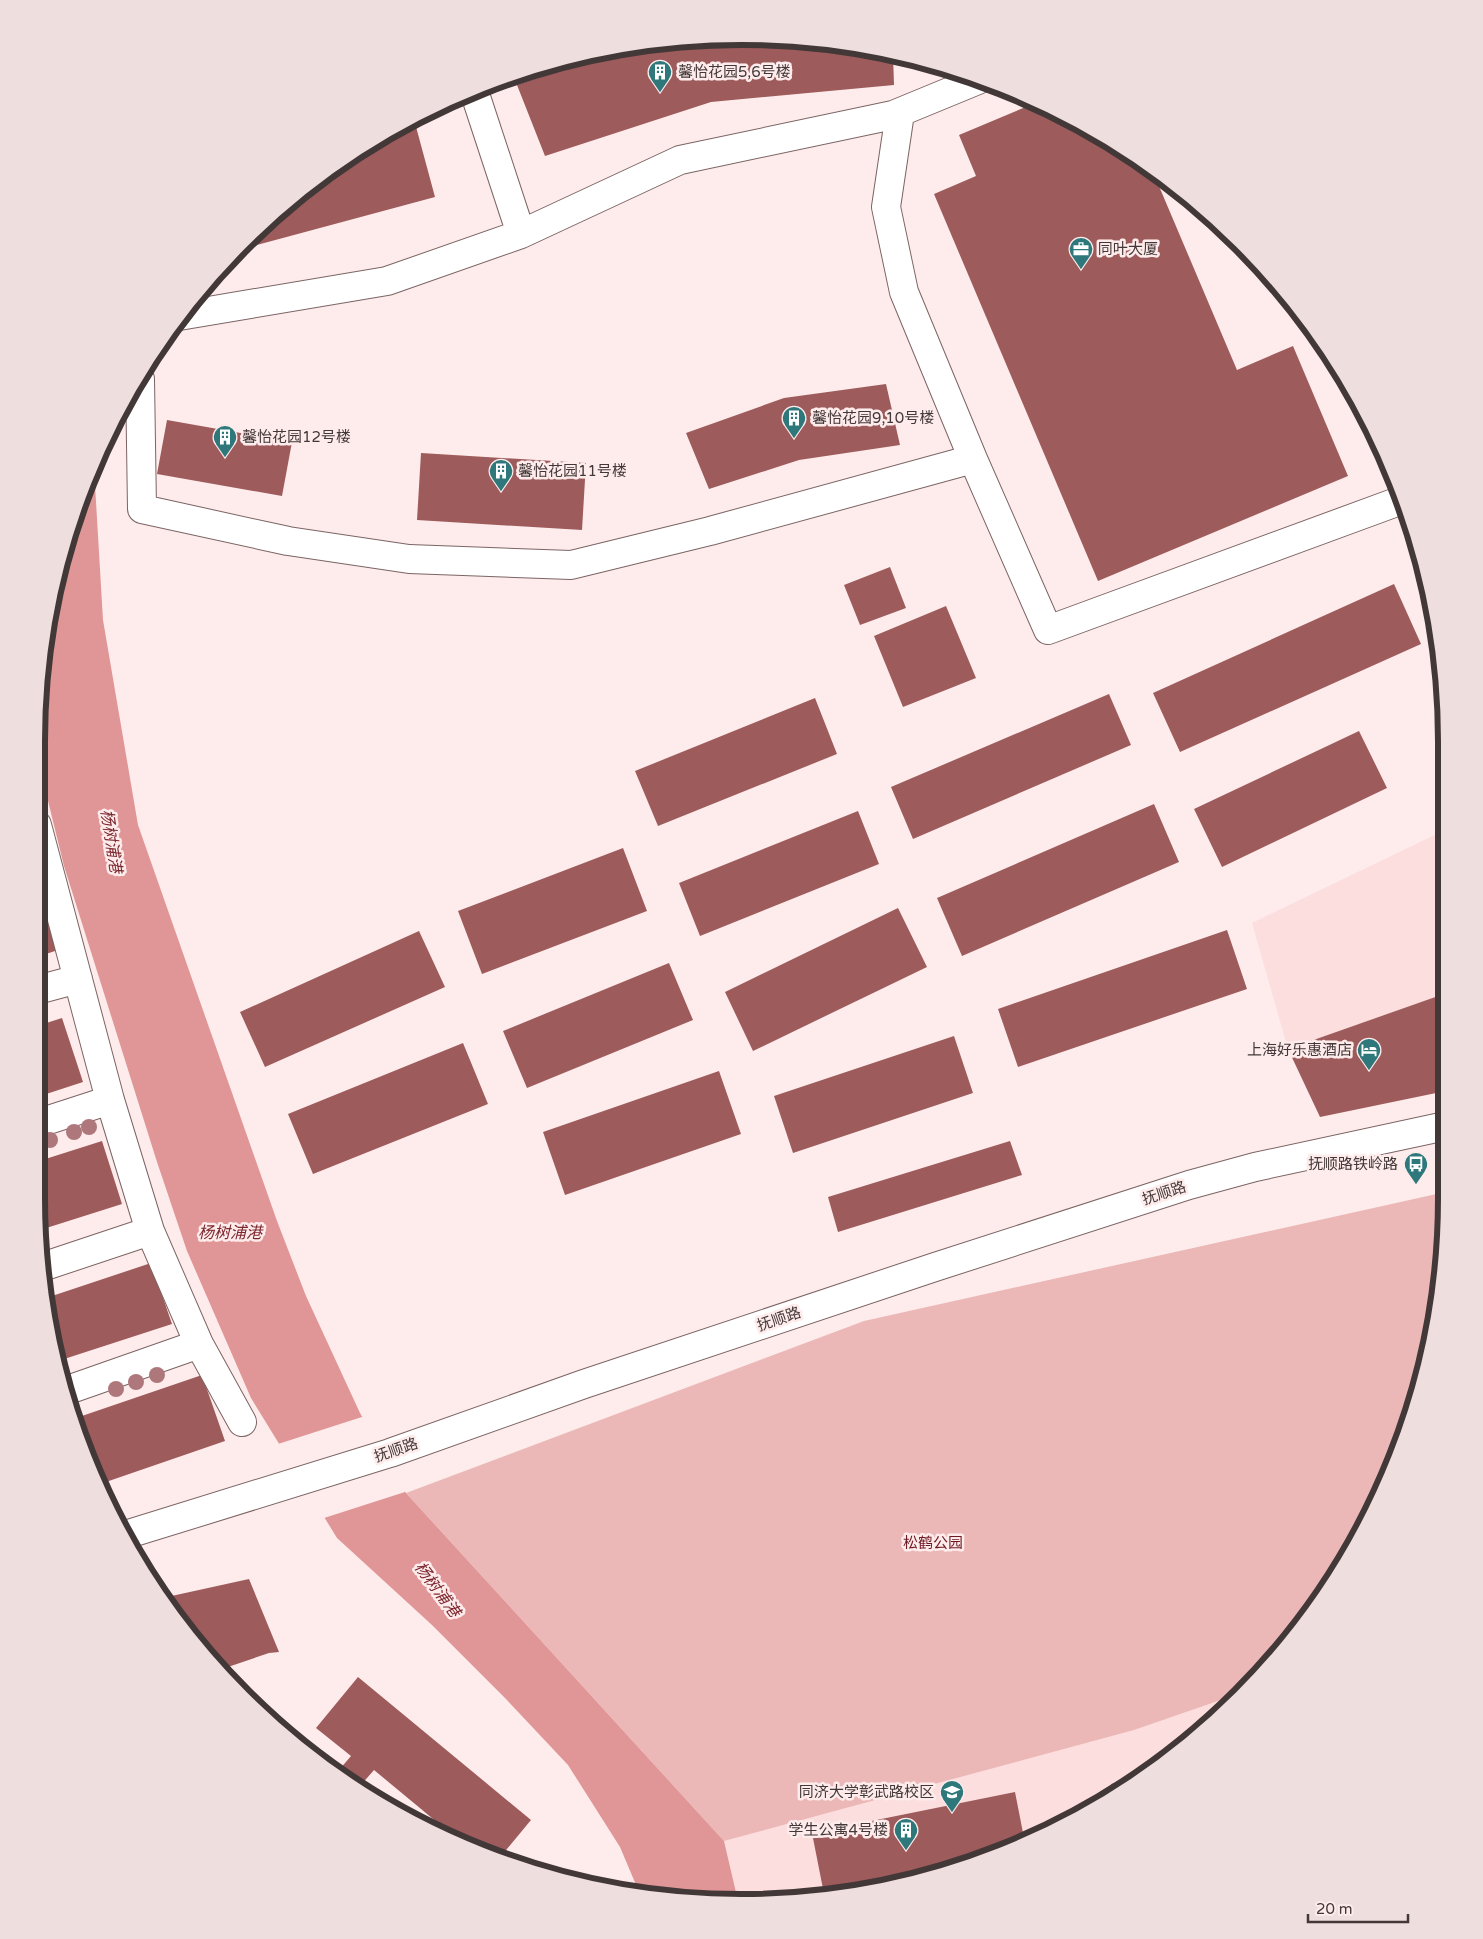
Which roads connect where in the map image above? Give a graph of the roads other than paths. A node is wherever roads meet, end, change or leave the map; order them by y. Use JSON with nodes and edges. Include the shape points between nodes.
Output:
{"nodes":[{"id":1,"x":969,"y":84,"type":"edge"},
{"id":2,"x":476,"y":98,"type":"dead end"},
{"id":3,"x":900,"y":113,"type":"junction"},
{"id":4,"x":521,"y":234,"type":"junction"},
{"id":5,"x":192,"y":314,"type":"edge"},
{"id":6,"x":140,"y":390,"type":"edge"},
{"id":7,"x":973,"y":459,"type":"junction"},
{"id":8,"x":1395,"y":502,"type":"edge"},
{"id":9,"x":45,"y":886,"type":"edge"},
{"id":10,"x":78,"y":979,"type":"junction"},
{"id":11,"x":45,"y":988,"type":"edge"},
{"id":12,"x":110,"y":1100,"type":"junction"},
{"id":13,"x":45,"y":1121,"type":"edge"},
{"id":14,"x":1438,"y":1128,"type":"edge"},
{"id":15,"x":150,"y":1231,"type":"junction"},
{"id":16,"x":48,"y":1265,"type":"edge"},
{"id":17,"x":198,"y":1344,"type":"junction"},
{"id":18,"x":72,"y":1389,"type":"edge"},
{"id":19,"x":242,"y":1422,"type":"dead end"},
{"id":20,"x":131,"y":1533,"type":"edge"}],
"edges":[{"from":1,"to":3,"type":"street"},
{"from":2,"to":4,"type":"street"},
{"from":3,"to":4,"type":"street","via":[[680,160]]},
{"from":3,"to":7,"type":"street","via":[[886,207],[904,292]]},
{"from":4,"to":5,"type":"street","via":[[387,281]]},
{"from":6,"to":7,"type":"street","via":[[142,509],[288,540],[408,559],[571,565],[710,531]]},
{"from":7,"to":8,"type":"street","via":[[1048,630]]},
{"from":9,"to":10,"type":"street"},
{"from":10,"to":11,"type":"street"},
{"from":10,"to":12,"type":"street"},
{"from":12,"to":13,"type":"street"},
{"from":12,"to":15,"type":"street"},
{"from":14,"to":20,"type":"street","name":"抚顺路","via":[[1254,1167],[1189,1185],[584,1384],[390,1453]]},
{"from":15,"to":16,"type":"street"},
{"from":15,"to":17,"type":"street"},
{"from":17,"to":18,"type":"street"},
{"from":17,"to":19,"type":"street"}]}
